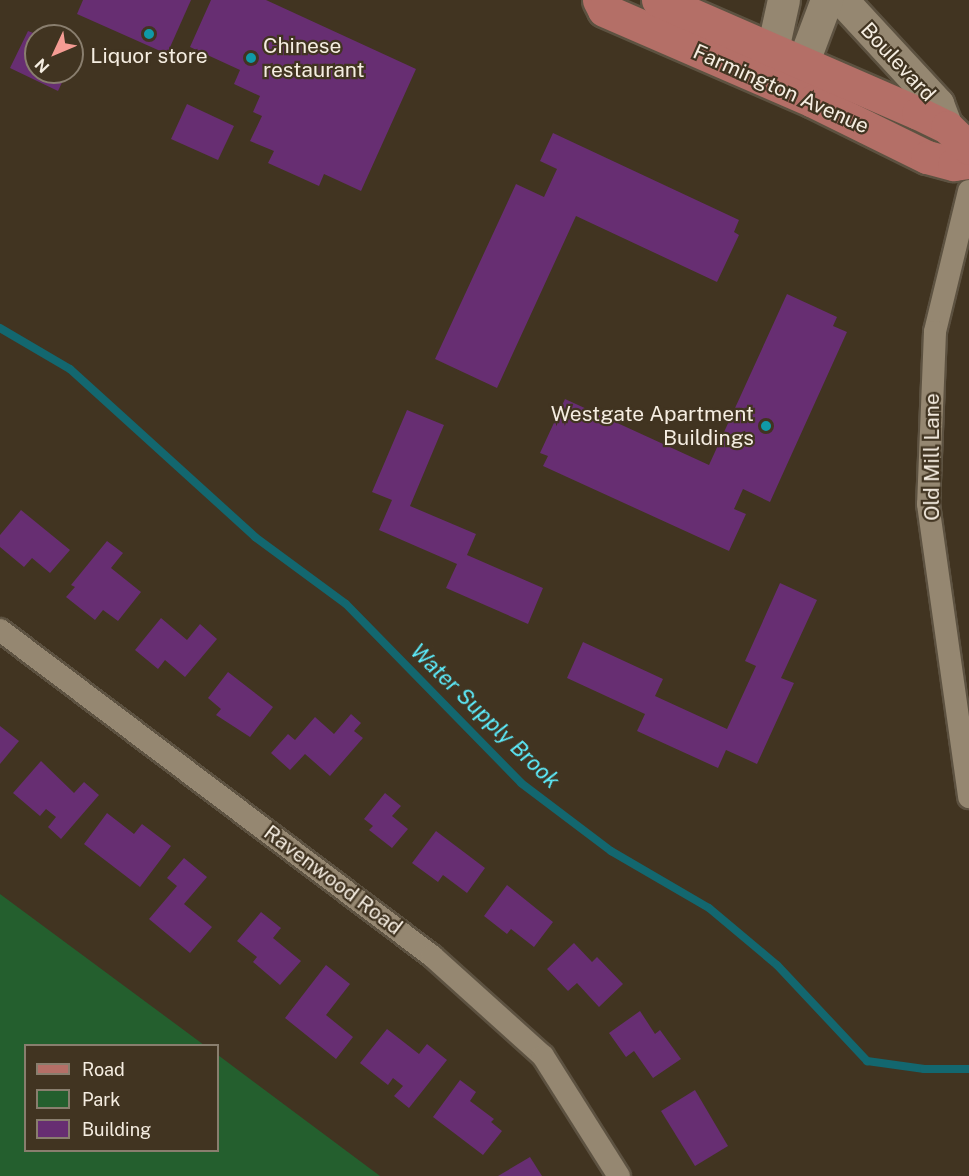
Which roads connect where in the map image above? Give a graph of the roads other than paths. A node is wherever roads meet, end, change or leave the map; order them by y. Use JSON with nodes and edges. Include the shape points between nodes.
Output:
{"nodes":[{"id":1,"x":599,"y":0,"type":"edge"},
{"id":2,"x":658,"y":0,"type":"edge"},
{"id":3,"x":784,"y":0,"type":"edge"},
{"id":4,"x":827,"y":0,"type":"edge"},
{"id":5,"x":842,"y":0,"type":"edge"},
{"id":6,"x":779,"y":63,"type":"junction"},
{"id":7,"x":958,"y":138,"type":"edge"},
{"id":8,"x":969,"y":162,"type":"edge"},
{"id":9,"x":969,"y":191,"type":"edge"},
{"id":10,"x":0,"y":630,"type":"edge"},
{"id":11,"x":969,"y":797,"type":"edge"},
{"id":12,"x":619,"y":1176,"type":"edge"}],
"edges":[{"from":1,"to":6,"type":"main road","name":"Farmington Avenue","via":[[604,10]]},
{"from":2,"to":6,"type":"main road","name":"Farmington Avenue"},
{"from":3,"to":6,"type":"main road"},
{"from":4,"to":6,"type":"main road","via":[[817,36]]},
{"from":5,"to":7,"type":"main road","name":"Boulevard","via":[[938,104]]},
{"from":6,"to":7,"type":"main road","name":"Farmington Avenue"},
{"from":6,"to":8,"type":"main road","name":"Farmington Avenue","via":[[793,92],[927,157],[954,164]]},
{"from":9,"to":11,"type":"street","name":"Old Mill Lane","via":[[935,332],[928,504]]},
{"from":10,"to":12,"type":"street","name":"Ravenwood Road","via":[[432,956],[543,1056]]}]}
